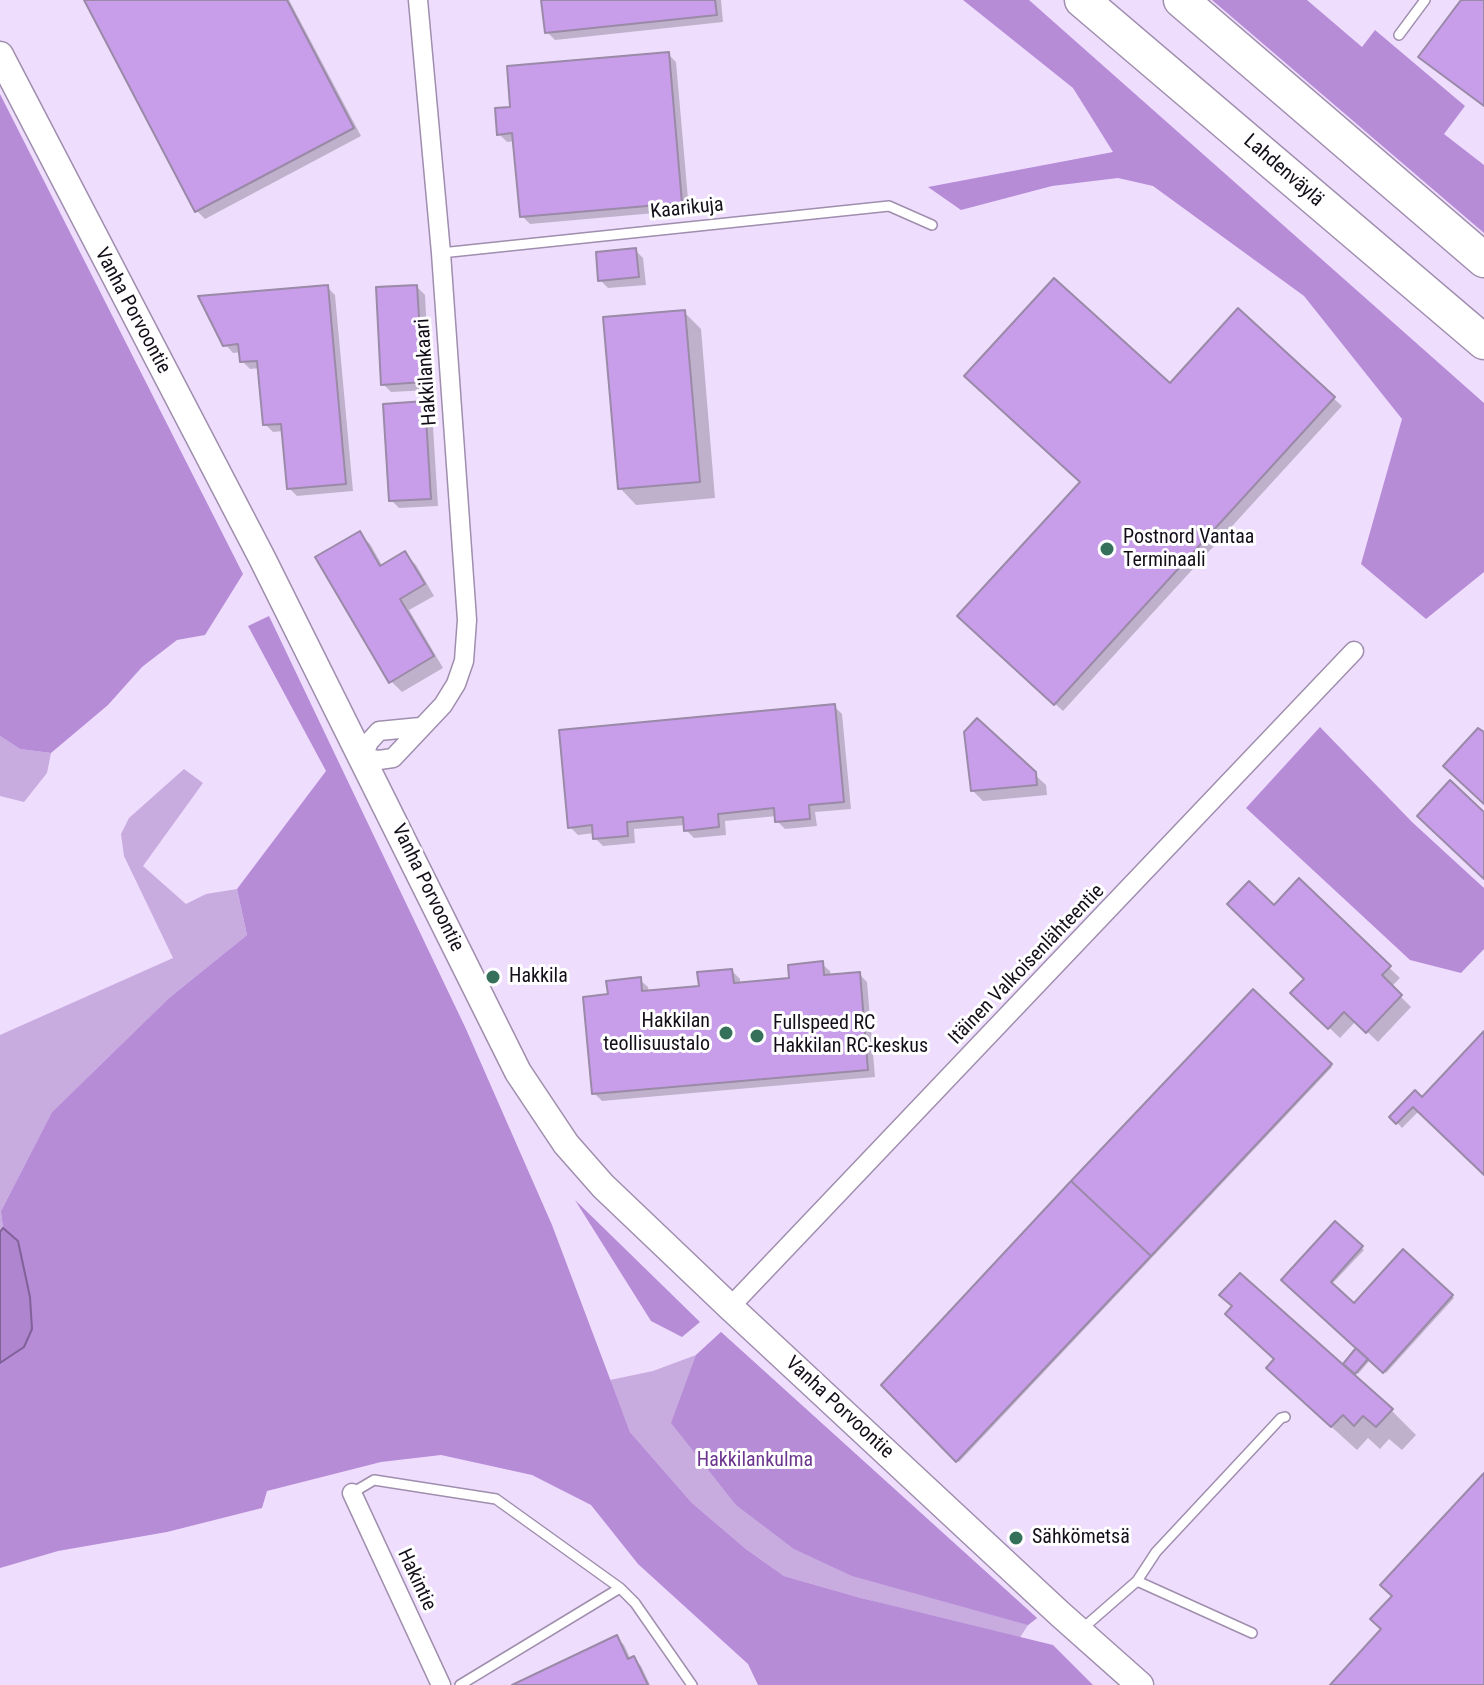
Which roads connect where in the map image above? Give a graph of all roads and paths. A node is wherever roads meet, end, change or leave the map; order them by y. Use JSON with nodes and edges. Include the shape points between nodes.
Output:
{"nodes":[{"id":1,"x":418,"y":0,"type":"edge"},
{"id":2,"x":1082,"y":0,"type":"edge"},
{"id":3,"x":1181,"y":0,"type":"edge"},
{"id":4,"x":1425,"y":0,"type":"edge"},
{"id":5,"x":1399,"y":35,"type":"dead end"},
{"id":6,"x":0,"y":55,"type":"edge"},
{"id":7,"x":932,"y":225,"type":"dead end"},
{"id":8,"x":441,"y":253,"type":"junction"},
{"id":9,"x":1484,"y":260,"type":"edge"},
{"id":10,"x":1484,"y":342,"type":"edge"},
{"id":11,"x":1354,"y":651,"type":"dead end"},
{"id":12,"x":420,"y":727,"type":"junction"},
{"id":13,"x":363,"y":757,"type":"junction"},
{"id":14,"x":730,"y":1307,"type":"junction"},
{"id":15,"x":1285,"y":1417,"type":"dead end"},
{"id":16,"x":352,"y":1493,"type":"joint"},
{"id":17,"x":1137,"y":1581,"type":"junction"},
{"id":18,"x":620,"y":1588,"type":"junction"},
{"id":19,"x":1080,"y":1632,"type":"junction"},
{"id":20,"x":1252,"y":1633,"type":"dead end"},
{"id":21,"x":441,"y":1685,"type":"edge"},
{"id":22,"x":460,"y":1685,"type":"edge"},
{"id":23,"x":692,"y":1685,"type":"edge"},
{"id":24,"x":1140,"y":1685,"type":"edge"}],
"edges":[{"from":1,"to":8,"type":"street","name":"Hakkilankaari"},
{"from":2,"to":10,"type":"highway","name":"Lahdenväylä"},
{"from":3,"to":9,"type":"highway"},
{"from":4,"to":5,"type":"lane"},
{"from":6,"to":13,"type":"main road","name":"Vanha Porvoontie"},
{"from":7,"to":8,"type":"lane","name":"Kaarikuja","via":[[889,206]]},
{"from":8,"to":12,"type":"street","name":"Hakkilankaari","via":[[467,620],[456,684]]},
{"from":11,"to":14,"type":"street","name":"Itäinen Valkoisenlähteentie"},
{"from":12,"to":13,"type":"street","name":"Hakkilankaari","via":[[393,758]]},
{"from":12,"to":13,"type":"street","via":[[379,731]]},
{"from":13,"to":14,"type":"main road","name":"Vanha Porvoontie","via":[[518,1072],[566,1144]]},
{"from":14,"to":19,"type":"main road","name":"Vanha Porvoontie"},
{"from":15,"to":17,"type":"lane","via":[[1156,1552]]},
{"from":16,"to":18,"type":"lane","via":[[374,1480],[496,1499]]},
{"from":16,"to":21,"type":"street","name":"Hakintie"},
{"from":17,"to":19,"type":"lane"},
{"from":17,"to":20,"type":"lane"},
{"from":18,"to":22,"type":"lane"},
{"from":18,"to":23,"type":"lane"},
{"from":19,"to":24,"type":"main road","name":"Vanha Porvoontie"}]}
